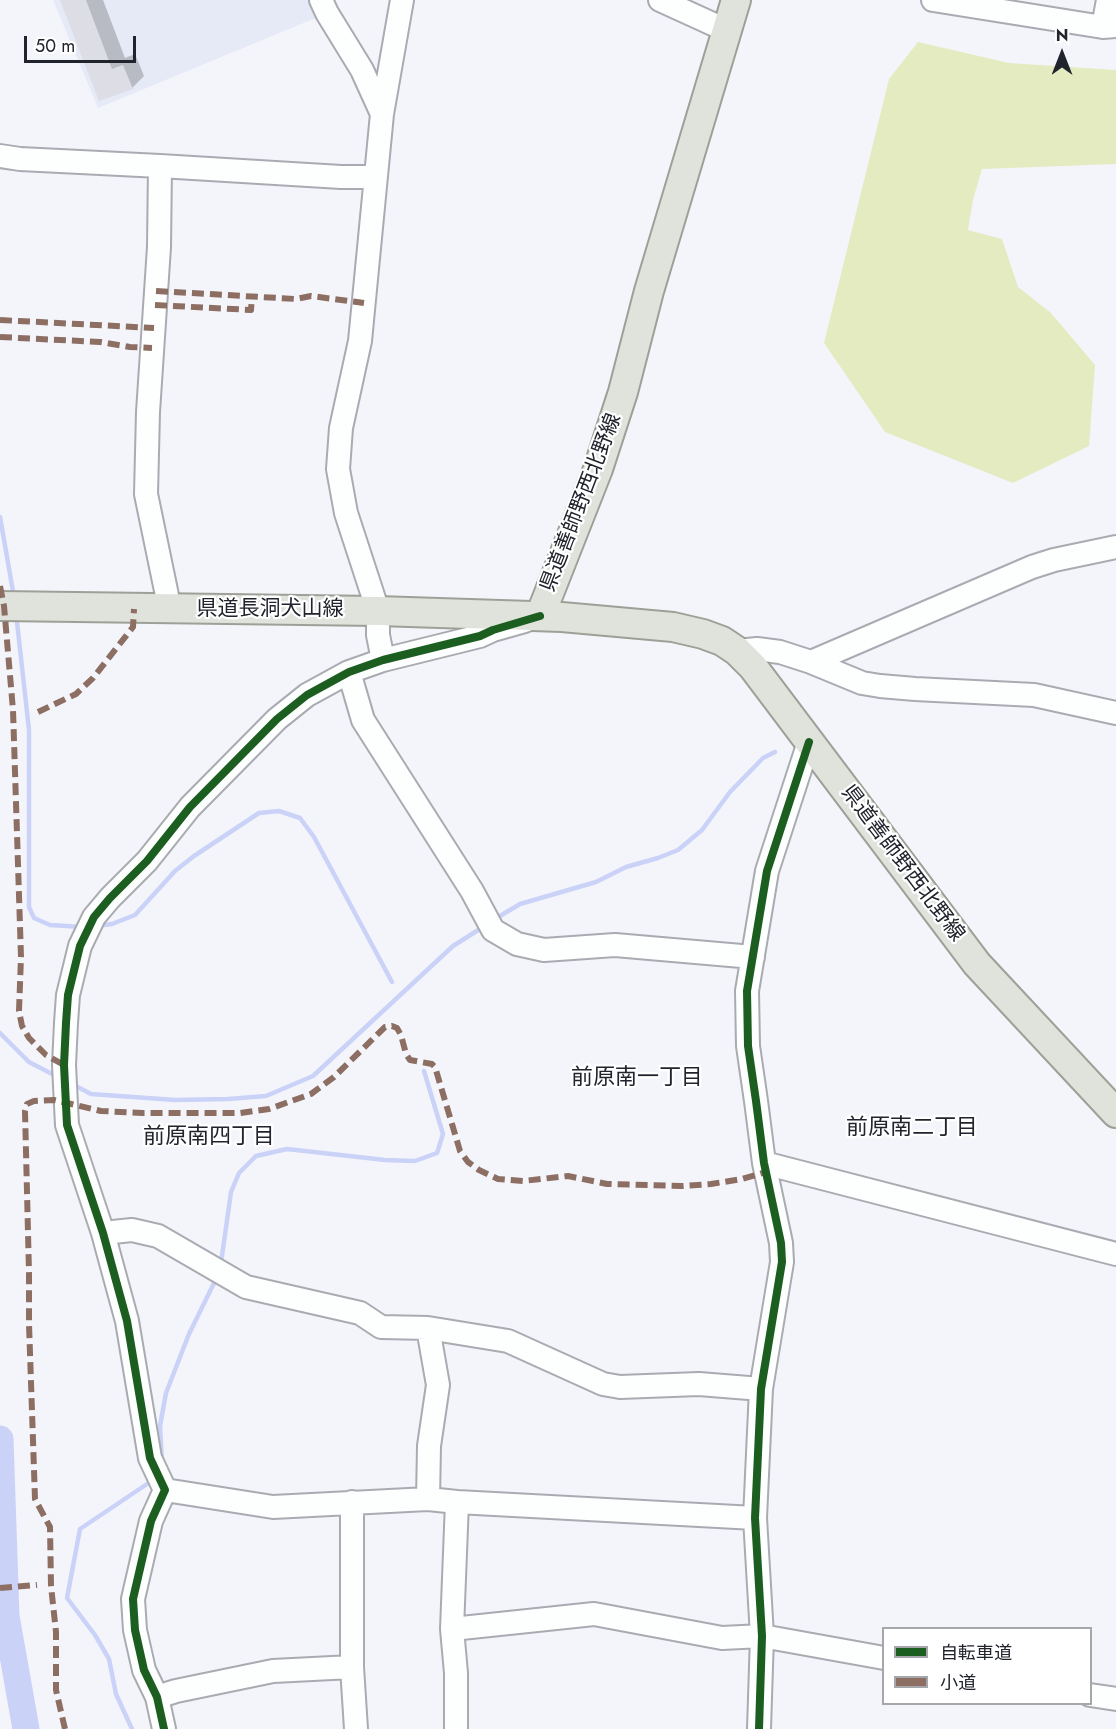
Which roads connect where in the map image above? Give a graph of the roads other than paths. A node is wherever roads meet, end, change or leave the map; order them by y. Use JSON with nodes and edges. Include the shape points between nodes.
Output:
{"nodes":[{"id":1,"x":321,"y":0,"type":"edge"},
{"id":2,"x":402,"y":0,"type":"edge"},
{"id":3,"x":660,"y":0,"type":"edge"},
{"id":4,"x":736,"y":0,"type":"edge"},
{"id":5,"x":933,"y":0,"type":"edge"},
{"id":6,"x":1108,"y":0,"type":"edge"},
{"id":7,"x":1110,"y":26,"type":"edge"},
{"id":8,"x":728,"y":31,"type":"junction"},
{"id":9,"x":382,"y":114,"type":"junction"},
{"id":10,"x":0,"y":156,"type":"edge"},
{"id":11,"x":160,"y":165,"type":"junction"},
{"id":12,"x":374,"y":177,"type":"junction"},
{"id":13,"x":1116,"y":547,"type":"edge"},
{"id":14,"x":0,"y":606,"type":"edge"},
{"id":15,"x":170,"y":610,"type":"junction"},
{"id":16,"x":378,"y":611,"type":"junction"},
{"id":17,"x":540,"y":616,"type":"junction"},
{"id":18,"x":737,"y":651,"type":"junction"},
{"id":19,"x":383,"y":660,"type":"junction"},
{"id":20,"x":811,"y":662,"type":"junction"},
{"id":21,"x":349,"y":672,"type":"junction"},
{"id":22,"x":1116,"y":713,"type":"edge"},
{"id":23,"x":801,"y":731,"type":"junction"},
{"id":24,"x":753,"y":957,"type":"junction"},
{"id":25,"x":1116,"y":1113,"type":"edge"},
{"id":26,"x":764,"y":1163,"type":"junction"},
{"id":27,"x":103,"y":1233,"type":"junction"},
{"id":28,"x":1116,"y":1254,"type":"edge"},
{"id":29,"x":428,"y":1328,"type":"junction"},
{"id":30,"x":761,"y":1389,"type":"junction"},
{"id":31,"x":165,"y":1490,"type":"junction"},
{"id":32,"x":428,"y":1498,"type":"junction"},
{"id":33,"x":352,"y":1502,"type":"junction"},
{"id":34,"x":457,"y":1502,"type":"junction"},
{"id":35,"x":755,"y":1518,"type":"junction"},
{"id":36,"x":452,"y":1629,"type":"junction"},
{"id":37,"x":762,"y":1636,"type":"junction"},
{"id":38,"x":882,"y":1658,"type":"edge"},
{"id":39,"x":352,"y":1666,"type":"junction"},
{"id":40,"x":1092,"y":1695,"type":"edge"},
{"id":41,"x":157,"y":1697,"type":"junction"},
{"id":42,"x":1116,"y":1699,"type":"edge"},
{"id":43,"x":164,"y":1729,"type":"edge"},
{"id":44,"x":356,"y":1729,"type":"edge"},
{"id":45,"x":456,"y":1729,"type":"edge"},
{"id":46,"x":759,"y":1729,"type":"edge"}],
"edges":[{"from":1,"to":9,"type":"street","via":[[362,70]]},
{"from":2,"to":9,"type":"street"},
{"from":3,"to":8,"type":"street"},
{"from":4,"to":8,"type":"main road","name":"県道善師野西北野線"},
{"from":5,"to":7,"type":"street"},
{"from":6,"to":7,"type":"street"},
{"from":8,"to":17,"type":"main road","name":"県道善師野西北野線","via":[[606,447]]},
{"from":9,"to":12,"type":"street"},
{"from":10,"to":11,"type":"street"},
{"from":11,"to":12,"type":"street"},
{"from":11,"to":15,"type":"street","via":[[146,494]]},
{"from":12,"to":16,"type":"street","via":[[360,341],[341,428],[338,469],[346,513]]},
{"from":13,"to":20,"type":"street","via":[[1032,567]]},
{"from":14,"to":15,"type":"main road","name":"県道長洞犬山線"},
{"from":15,"to":16,"type":"main road","name":"県道長洞犬山線"},
{"from":16,"to":17,"type":"main road","name":"県道長洞犬山線"},
{"from":16,"to":19,"type":"street"},
{"from":17,"to":18,"type":"main road","name":"県道善師野西北野線","via":[[673,627],[722,641]]},
{"from":17,"to":19,"type":"street","via":[[480,636]]},
{"from":18,"to":20,"type":"street","via":[[780,652]]},
{"from":18,"to":23,"type":"main road","name":"県道善師野西北野線"},
{"from":19,"to":21,"type":"street"},
{"from":20,"to":22,"type":"street","via":[[862,682],[1034,695]]},
{"from":21,"to":24,"type":"street","via":[[363,720],[493,930],[517,944],[544,950],[615,945]]},
{"from":21,"to":27,"type":"street","via":[[307,695],[277,719],[190,807],[90,924],[68,994],[64,1098],[67,1125]]},
{"from":23,"to":24,"type":"street","via":[[767,871]]},
{"from":23,"to":25,"type":"main road","name":"県道善師野西北野線","via":[[977,964]]},
{"from":24,"to":26,"type":"street","via":[[746,1017]]},
{"from":26,"to":28,"type":"street"},
{"from":26,"to":30,"type":"street","via":[[782,1262]]},
{"from":27,"to":29,"type":"street","via":[[132,1230],[158,1236],[246,1287],[360,1313],[381,1327]]},
{"from":27,"to":31,"type":"street","via":[[127,1322],[150,1458]]},
{"from":29,"to":30,"type":"street","via":[[508,1341],[603,1384],[699,1384]]},
{"from":29,"to":32,"type":"street","via":[[438,1385],[429,1446]]},
{"from":30,"to":35,"type":"street"},
{"from":31,"to":33,"type":"street","via":[[273,1507]]},
{"from":31,"to":41,"type":"street","via":[[151,1521],[133,1599],[144,1670]]},
{"from":32,"to":33,"type":"street"},
{"from":32,"to":34,"type":"street"},
{"from":33,"to":39,"type":"street"},
{"from":34,"to":35,"type":"street"},
{"from":34,"to":36,"type":"street"},
{"from":35,"to":37,"type":"street"},
{"from":36,"to":37,"type":"street","via":[[594,1614],[722,1638]]},
{"from":36,"to":45,"type":"street"},
{"from":37,"to":38,"type":"street"},
{"from":37,"to":46,"type":"street"},
{"from":39,"to":41,"type":"street","via":[[273,1671]]},
{"from":39,"to":44,"type":"street"},
{"from":40,"to":42,"type":"street"},
{"from":41,"to":43,"type":"street"}]}
